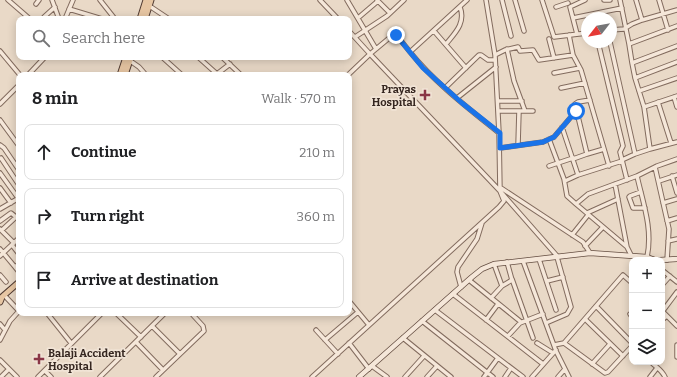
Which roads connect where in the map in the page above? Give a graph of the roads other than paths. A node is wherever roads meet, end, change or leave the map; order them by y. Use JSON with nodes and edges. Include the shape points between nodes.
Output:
{"nodes":[{"id":1,"x":8,"y":0,"type":"edge"},
{"id":2,"x":39,"y":0,"type":"edge"},
{"id":3,"x":52,"y":0,"type":"edge"},
{"id":4,"x":73,"y":0,"type":"edge"},
{"id":5,"x":100,"y":0,"type":"edge"},
{"id":6,"x":152,"y":0,"type":"edge"},
{"id":7,"x":320,"y":0,"type":"edge"},
{"id":8,"x":347,"y":0,"type":"edge"},
{"id":9,"x":378,"y":0,"type":"edge"},
{"id":10,"x":404,"y":0,"type":"edge"},
{"id":11,"x":467,"y":0,"type":"edge"},
{"id":12,"x":486,"y":0,"type":"edge"},
{"id":13,"x":502,"y":0,"type":"edge"},
{"id":14,"x":514,"y":0,"type":"edge"},
{"id":15,"x":542,"y":0,"type":"edge"},
{"id":16,"x":585,"y":0,"type":"edge"},
{"id":17,"x":604,"y":0,"type":"edge"},
{"id":18,"x":610,"y":0,"type":"edge"},
{"id":19,"x":620,"y":0,"type":"edge"},
{"id":20,"x":636,"y":0,"type":"edge"},
{"id":21,"x":659,"y":0,"type":"edge"},
{"id":22,"x":147,"y":3,"type":"edge"},
{"id":23,"x":36,"y":4,"type":"dead end"},
{"id":24,"x":568,"y":4,"type":"edge"},
{"id":25,"x":55,"y":7,"type":"junction"},
{"id":26,"x":460,"y":7,"type":"junction"},
{"id":27,"x":556,"y":7,"type":"dead end"},
{"id":28,"x":622,"y":8,"type":"junction"},
{"id":29,"x":70,"y":9,"type":"junction"},
{"id":30,"x":677,"y":10,"type":"edge"},
{"id":31,"x":390,"y":13,"type":"junction"},
{"id":32,"x":663,"y":14,"type":"junction"},
{"id":33,"x":27,"y":16,"type":"edge"},
{"id":34,"x":45,"y":16,"type":"edge"},
{"id":35,"x":58,"y":16,"type":"edge"},
{"id":36,"x":66,"y":16,"type":"edge"},
{"id":37,"x":92,"y":16,"type":"edge"},
{"id":38,"x":113,"y":16,"type":"edge"},
{"id":39,"x":141,"y":16,"type":"edge"},
{"id":40,"x":145,"y":16,"type":"edge"},
{"id":41,"x":165,"y":16,"type":"edge"},
{"id":42,"x":335,"y":16,"type":"edge"},
{"id":43,"x":358,"y":18,"type":"junction"},
{"id":44,"x":573,"y":18,"type":"junction"},
{"id":45,"x":642,"y":20,"type":"junction"},
{"id":46,"x":677,"y":26,"type":"edge"},
{"id":47,"x":626,"y":28,"type":"junction"},
{"id":48,"x":617,"y":29,"type":"edge"},
{"id":49,"x":365,"y":30,"type":"junction"},
{"id":50,"x":668,"y":30,"type":"junction"},
{"id":51,"x":434,"y":31,"type":"junction"},
{"id":52,"x":524,"y":31,"type":"dead end"},
{"id":53,"x":577,"y":34,"type":"junction"},
{"id":54,"x":581,"y":34,"type":"edge"},
{"id":55,"x":352,"y":35,"type":"edge"},
{"id":56,"x":569,"y":35,"type":"junction"},
{"id":57,"x":511,"y":36,"type":"dead end"},
{"id":58,"x":354,"y":37,"type":"junction"},
{"id":59,"x":549,"y":40,"type":"dead end"},
{"id":60,"x":446,"y":44,"type":"junction"},
{"id":61,"x":629,"y":44,"type":"junction"},
{"id":62,"x":677,"y":46,"type":"edge"},
{"id":63,"x":600,"y":48,"type":"edge"},
{"id":64,"x":611,"y":48,"type":"edge"},
{"id":65,"x":376,"y":49,"type":"junction"},
{"id":66,"x":507,"y":49,"type":"junction"},
{"id":67,"x":0,"y":51,"type":"edge"},
{"id":68,"x":410,"y":52,"type":"junction"},
{"id":69,"x":370,"y":54,"type":"junction"},
{"id":70,"x":495,"y":54,"type":"junction"},
{"id":71,"x":573,"y":55,"type":"junction"},
{"id":72,"x":554,"y":58,"type":"junction"},
{"id":73,"x":42,"y":60,"type":"edge"},
{"id":74,"x":127,"y":60,"type":"edge"},
{"id":75,"x":128,"y":60,"type":"edge"},
{"id":76,"x":130,"y":60,"type":"edge"},
{"id":77,"x":165,"y":60,"type":"edge"},
{"id":78,"x":201,"y":60,"type":"edge"},
{"id":79,"x":225,"y":60,"type":"edge"},
{"id":80,"x":495,"y":60,"type":"junction"},
{"id":81,"x":632,"y":62,"type":"junction"},
{"id":82,"x":677,"y":62,"type":"edge"},
{"id":83,"x":230,"y":64,"type":"junction"},
{"id":84,"x":496,"y":67,"type":"junction"},
{"id":85,"x":466,"y":68,"type":"junction"},
{"id":86,"x":580,"y":68,"type":"junction"},
{"id":87,"x":18,"y":72,"type":"edge"},
{"id":88,"x":31,"y":72,"type":"edge"},
{"id":89,"x":121,"y":72,"type":"edge"},
{"id":90,"x":126,"y":72,"type":"edge"},
{"id":91,"x":143,"y":72,"type":"edge"},
{"id":92,"x":178,"y":72,"type":"edge"},
{"id":93,"x":215,"y":72,"type":"edge"},
{"id":94,"x":219,"y":72,"type":"edge"},
{"id":95,"x":238,"y":72,"type":"edge"},
{"id":96,"x":351,"y":72,"type":"edge"},
{"id":97,"x":554,"y":73,"type":"dead end"},
{"id":98,"x":635,"y":78,"type":"junction"},
{"id":99,"x":677,"y":78,"type":"edge"},
{"id":100,"x":585,"y":82,"type":"junction"},
{"id":101,"x":16,"y":88,"type":"edge"},
{"id":102,"x":445,"y":88,"type":"junction"},
{"id":103,"x":561,"y":88,"type":"dead end"},
{"id":104,"x":639,"y":91,"type":"junction"},
{"id":105,"x":675,"y":96,"type":"edge"},
{"id":106,"x":457,"y":98,"type":"junction"},
{"id":107,"x":590,"y":100,"type":"junction"},
{"id":108,"x":498,"y":101,"type":"junction"},
{"id":109,"x":522,"y":102,"type":"junction"},
{"id":110,"x":658,"y":102,"type":"junction"},
{"id":111,"x":0,"y":104,"type":"edge"},
{"id":112,"x":644,"y":107,"type":"junction"},
{"id":113,"x":677,"y":108,"type":"edge"},
{"id":114,"x":498,"y":111,"type":"junction"},
{"id":115,"x":519,"y":111,"type":"junction"},
{"id":116,"x":525,"y":111,"type":"junction"},
{"id":117,"x":533,"y":111,"type":"dead end"},
{"id":118,"x":576,"y":111,"type":"junction"},
{"id":119,"x":0,"y":120,"type":"edge"},
{"id":120,"x":562,"y":127,"type":"junction"},
{"id":121,"x":500,"y":133,"type":"junction"},
{"id":122,"x":549,"y":139,"type":"junction"},
{"id":123,"x":16,"y":142,"type":"edge"},
{"id":124,"x":677,"y":142,"type":"edge"},
{"id":125,"x":671,"y":143,"type":"junction"},
{"id":126,"x":0,"y":145,"type":"edge"},
{"id":127,"x":518,"y":145,"type":"junction"},
{"id":128,"x":500,"y":148,"type":"junction"},
{"id":129,"x":604,"y":149,"type":"junction"},
{"id":130,"x":650,"y":149,"type":"junction"},
{"id":131,"x":0,"y":153,"type":"edge"},
{"id":132,"x":587,"y":154,"type":"junction"},
{"id":133,"x":635,"y":154,"type":"junction"},
{"id":134,"x":573,"y":158,"type":"junction"},
{"id":135,"x":0,"y":159,"type":"edge"},
{"id":136,"x":677,"y":159,"type":"edge"},
{"id":137,"x":622,"y":161,"type":"junction"},
{"id":138,"x":558,"y":163,"type":"junction"},
{"id":139,"x":16,"y":166,"type":"edge"},
{"id":140,"x":549,"y":166,"type":"dead end"},
{"id":141,"x":609,"y":166,"type":"junction"},
{"id":142,"x":655,"y":167,"type":"junction"},
{"id":143,"x":0,"y":173,"type":"edge"},
{"id":144,"x":578,"y":175,"type":"junction"},
{"id":145,"x":677,"y":175,"type":"edge"},
{"id":146,"x":637,"y":176,"type":"junction"},
{"id":147,"x":672,"y":176,"type":"junction"},
{"id":148,"x":627,"y":180,"type":"junction"},
{"id":149,"x":16,"y":181,"type":"edge"},
{"id":150,"x":565,"y":181,"type":"junction"},
{"id":151,"x":659,"y":181,"type":"junction"},
{"id":152,"x":615,"y":184,"type":"junction"},
{"id":153,"x":0,"y":188,"type":"edge"},
{"id":154,"x":500,"y":189,"type":"junction"},
{"id":155,"x":641,"y":192,"type":"junction"},
{"id":156,"x":677,"y":193,"type":"edge"},
{"id":157,"x":16,"y":195,"type":"edge"},
{"id":158,"x":16,"y":199,"type":"edge"},
{"id":159,"x":618,"y":199,"type":"junction"},
{"id":160,"x":677,"y":199,"type":"edge"},
{"id":161,"x":0,"y":202,"type":"edge"},
{"id":162,"x":10,"y":203,"type":"junction"},
{"id":163,"x":663,"y":203,"type":"junction"},
{"id":164,"x":576,"y":204,"type":"junction"},
{"id":165,"x":2,"y":208,"type":"edge"},
{"id":166,"x":645,"y":208,"type":"junction"},
{"id":167,"x":588,"y":214,"type":"junction"},
{"id":168,"x":677,"y":218,"type":"edge"},
{"id":169,"x":667,"y":221,"type":"junction"},
{"id":170,"x":0,"y":222,"type":"edge"},
{"id":171,"x":483,"y":222,"type":"junction"},
{"id":172,"x":603,"y":227,"type":"junction"},
{"id":173,"x":1,"y":230,"type":"edge"},
{"id":174,"x":572,"y":235,"type":"junction"},
{"id":175,"x":677,"y":239,"type":"edge"},
{"id":176,"x":16,"y":241,"type":"edge"},
{"id":177,"x":668,"y":241,"type":"junction"},
{"id":178,"x":13,"y":244,"type":"junction"},
{"id":179,"x":585,"y":246,"type":"junction"},
{"id":180,"x":627,"y":247,"type":"junction"},
{"id":181,"x":0,"y":249,"type":"edge"},
{"id":182,"x":16,"y":249,"type":"edge"},
{"id":183,"x":590,"y":253,"type":"junction"},
{"id":184,"x":2,"y":254,"type":"edge"},
{"id":185,"x":558,"y":257,"type":"junction"},
{"id":186,"x":633,"y":257,"type":"edge"},
{"id":187,"x":647,"y":257,"type":"edge"},
{"id":188,"x":540,"y":259,"type":"junction"},
{"id":189,"x":677,"y":259,"type":"edge"},
{"id":190,"x":667,"y":260,"type":"joint"},
{"id":191,"x":523,"y":261,"type":"junction"},
{"id":192,"x":507,"y":262,"type":"junction"},
{"id":193,"x":494,"y":264,"type":"junction"},
{"id":194,"x":15,"y":267,"type":"edge"},
{"id":195,"x":0,"y":275,"type":"edge"},
{"id":196,"x":563,"y":278,"type":"junction"},
{"id":197,"x":673,"y":278,"type":"edge"},
{"id":198,"x":512,"y":279,"type":"junction"},
{"id":199,"x":469,"y":280,"type":"junction"},
{"id":200,"x":629,"y":280,"type":"edge"},
{"id":201,"x":547,"y":281,"type":"junction"},
{"id":202,"x":6,"y":282,"type":"dead end"},
{"id":203,"x":677,"y":282,"type":"edge"},
{"id":204,"x":16,"y":285,"type":"edge"},
{"id":205,"x":502,"y":286,"type":"junction"},
{"id":206,"x":461,"y":287,"type":"junction"},
{"id":207,"x":677,"y":292,"type":"edge"},
{"id":208,"x":453,"y":294,"type":"junction"},
{"id":209,"x":2,"y":297,"type":"edge"},
{"id":210,"x":491,"y":298,"type":"junction"},
{"id":211,"x":498,"y":304,"type":"junction"},
{"id":212,"x":352,"y":305,"type":"edge"},
{"id":213,"x":596,"y":306,"type":"junction"},
{"id":214,"x":665,"y":308,"type":"edge"},
{"id":215,"x":16,"y":309,"type":"edge"},
{"id":216,"x":435,"y":310,"type":"junction"},
{"id":217,"x":556,"y":310,"type":"dead end"},
{"id":218,"x":358,"y":312,"type":"junction"},
{"id":219,"x":542,"y":314,"type":"junction"},
{"id":220,"x":16,"y":315,"type":"edge"},
{"id":221,"x":51,"y":316,"type":"edge"},
{"id":222,"x":99,"y":316,"type":"edge"},
{"id":223,"x":119,"y":316,"type":"edge"},
{"id":224,"x":162,"y":316,"type":"edge"},
{"id":225,"x":194,"y":316,"type":"edge"},
{"id":226,"x":667,"y":316,"type":"edge"},
{"id":227,"x":585,"y":319,"type":"junction"},
{"id":228,"x":486,"y":320,"type":"junction"},
{"id":229,"x":526,"y":320,"type":"junction"},
{"id":230,"x":422,"y":321,"type":"junction"},
{"id":231,"x":521,"y":322,"type":"junction"},
{"id":232,"x":546,"y":323,"type":"junction"},
{"id":233,"x":0,"y":324,"type":"edge"},
{"id":234,"x":369,"y":325,"type":"junction"},
{"id":235,"x":152,"y":326,"type":"junction"},
{"id":236,"x":677,"y":326,"type":"edge"},
{"id":237,"x":5,"y":330,"type":"junction"},
{"id":238,"x":316,"y":330,"type":"dead end"},
{"id":239,"x":508,"y":336,"type":"junction"},
{"id":240,"x":141,"y":338,"type":"junction"},
{"id":241,"x":403,"y":338,"type":"junction"},
{"id":242,"x":533,"y":338,"type":"dead end"},
{"id":243,"x":0,"y":340,"type":"edge"},
{"id":244,"x":325,"y":340,"type":"junction"},
{"id":245,"x":136,"y":342,"type":"junction"},
{"id":246,"x":629,"y":342,"type":"edge"},
{"id":247,"x":349,"y":343,"type":"junction"},
{"id":248,"x":537,"y":343,"type":"dead end"},
{"id":249,"x":564,"y":343,"type":"junction"},
{"id":250,"x":72,"y":344,"type":"junction"},
{"id":251,"x":610,"y":344,"type":"junction"},
{"id":252,"x":554,"y":345,"type":"junction"},
{"id":253,"x":677,"y":346,"type":"edge"},
{"id":254,"x":629,"y":349,"type":"edge"},
{"id":255,"x":554,"y":352,"type":"junction"},
{"id":256,"x":180,"y":354,"type":"junction"},
{"id":257,"x":338,"y":354,"type":"junction"},
{"id":258,"x":424,"y":356,"type":"junction"},
{"id":259,"x":623,"y":356,"type":"junction"},
{"id":260,"x":677,"y":357,"type":"edge"},
{"id":261,"x":498,"y":358,"type":"junction"},
{"id":262,"x":0,"y":362,"type":"edge"},
{"id":263,"x":543,"y":364,"type":"junction"},
{"id":264,"x":592,"y":364,"type":"junction"},
{"id":265,"x":654,"y":365,"type":"edge"},
{"id":266,"x":437,"y":366,"type":"junction"},
{"id":267,"x":370,"y":367,"type":"junction"},
{"id":268,"x":511,"y":368,"type":"junction"},
{"id":269,"x":657,"y":368,"type":"junction"},
{"id":270,"x":8,"y":369,"type":"junction"},
{"id":271,"x":565,"y":369,"type":"junction"},
{"id":272,"x":163,"y":370,"type":"junction"},
{"id":273,"x":45,"y":371,"type":"junction"},
{"id":274,"x":104,"y":373,"type":"junction"},
{"id":275,"x":487,"y":373,"type":"junction"},
{"id":276,"x":1,"y":377,"type":"edge"},
{"id":277,"x":17,"y":377,"type":"edge"},
{"id":278,"x":38,"y":377,"type":"edge"},
{"id":279,"x":51,"y":377,"type":"edge"},
{"id":280,"x":100,"y":377,"type":"edge"},
{"id":281,"x":108,"y":377,"type":"edge"},
{"id":282,"x":156,"y":377,"type":"edge"},
{"id":283,"x":312,"y":377,"type":"edge"},
{"id":284,"x":360,"y":377,"type":"edge"},
{"id":285,"x":387,"y":377,"type":"edge"},
{"id":286,"x":406,"y":377,"type":"edge"},
{"id":287,"x":427,"y":377,"type":"edge"},
{"id":288,"x":450,"y":377,"type":"edge"},
{"id":289,"x":484,"y":377,"type":"edge"},
{"id":290,"x":493,"y":377,"type":"edge"},
{"id":291,"x":505,"y":377,"type":"edge"},
{"id":292,"x":523,"y":377,"type":"edge"},
{"id":293,"x":532,"y":377,"type":"edge"},
{"id":294,"x":558,"y":377,"type":"edge"},
{"id":295,"x":569,"y":377,"type":"edge"},
{"id":296,"x":650,"y":377,"type":"edge"},
{"id":297,"x":665,"y":377,"type":"edge"}],
"edges":[{"from":1,"to":33,"type":"street"},
{"from":2,"to":23,"type":"street"},
{"from":3,"to":25,"type":"street"},
{"from":4,"to":29,"type":"street"},
{"from":5,"to":38,"type":"street"},
{"from":6,"to":22,"type":"main road"},
{"from":7,"to":42,"type":"street"},
{"from":8,"to":43,"type":"street"},
{"from":9,"to":31,"type":"street"},
{"from":9,"to":43,"type":"street"},
{"from":10,"to":31,"type":"street"},
{"from":11,"to":26,"type":"street"},
{"from":12,"to":70,"type":"street"},
{"from":13,"to":57,"type":"street"},
{"from":14,"to":52,"type":"street"},
{"from":15,"to":56,"type":"street","via":[[554,37]]},
{"from":16,"to":24,"type":"street"},
{"from":17,"to":18,"type":"street"},
{"from":19,"to":28,"type":"street"},
{"from":20,"to":45,"type":"street"},
{"from":21,"to":32,"type":"street"},
{"from":22,"to":39,"type":"main road"},
{"from":22,"to":40,"type":"main road"},
{"from":22,"to":41,"type":"street"},
{"from":24,"to":27,"type":"street"},
{"from":24,"to":44,"type":"street"},
{"from":25,"to":34,"type":"street"},
{"from":25,"to":35,"type":"street"},
{"from":26,"to":51,"type":"street"},
{"from":26,"to":60,"type":"street","via":[[460,28]]},
{"from":28,"to":44,"type":"street"},
{"from":28,"to":47,"type":"street"},
{"from":29,"to":36,"type":"street"},
{"from":29,"to":37,"type":"street"},
{"from":30,"to":32,"type":"street"},
{"from":31,"to":49,"type":"street"},
{"from":32,"to":45,"type":"street"},
{"from":32,"to":50,"type":"street"},
{"from":43,"to":49,"type":"street"},
{"from":44,"to":53,"type":"street"},
{"from":45,"to":47,"type":"street"},
{"from":46,"to":50,"type":"street"},
{"from":47,"to":48,"type":"street"},
{"from":47,"to":61,"type":"street"},
{"from":49,"to":58,"type":"street"},
{"from":49,"to":65,"type":"street"},
{"from":50,"to":61,"type":"street"},
{"from":51,"to":60,"type":"street"},
{"from":51,"to":68,"type":"street"},
{"from":53,"to":54,"type":"street"},
{"from":53,"to":56,"type":"street"},
{"from":55,"to":58,"type":"street"},
{"from":56,"to":71,"type":"street"},
{"from":58,"to":69,"type":"street"},
{"from":59,"to":72,"type":"street"},
{"from":60,"to":85,"type":"street"},
{"from":61,"to":81,"type":"street"},
{"from":62,"to":81,"type":"street"},
{"from":63,"to":137,"type":"street","via":[[624,146],[620,152]]},
{"from":64,"to":133,"type":"street"},
{"from":65,"to":68,"type":"street","via":[[394,34]]},
{"from":65,"to":69,"type":"street"},
{"from":66,"to":70,"type":"street"},
{"from":66,"to":72,"type":"street","via":[[518,47],[520,51],[533,50],[539,60]]},
{"from":66,"to":109,"type":"street"},
{"from":67,"to":87,"type":"street"},
{"from":68,"to":102,"type":"street"},
{"from":69,"to":96,"type":"street"},
{"from":69,"to":154,"type":"street"},
{"from":70,"to":80,"type":"street"},
{"from":71,"to":72,"type":"street"},
{"from":71,"to":86,"type":"street"},
{"from":73,"to":88,"type":"street"},
{"from":74,"to":89,"type":"main road"},
{"from":75,"to":90,"type":"main road"},
{"from":76,"to":91,"type":"street"},
{"from":77,"to":92,"type":"street"},
{"from":78,"to":93,"type":"street"},
{"from":79,"to":83,"type":"street"},
{"from":80,"to":84,"type":"street"},
{"from":80,"to":85,"type":"street","via":[[488,60],[480,55]]},
{"from":81,"to":98,"type":"street"},
{"from":82,"to":98,"type":"street"},
{"from":83,"to":94,"type":"street"},
{"from":83,"to":95,"type":"street"},
{"from":84,"to":106,"type":"street"},
{"from":84,"to":108,"type":"street"},
{"from":85,"to":102,"type":"street"},
{"from":86,"to":97,"type":"street"},
{"from":86,"to":100,"type":"street"},
{"from":98,"to":104,"type":"street"},
{"from":99,"to":104,"type":"street"},
{"from":100,"to":103,"type":"street"},
{"from":100,"to":107,"type":"street"},
{"from":101,"to":111,"type":"street"},
{"from":102,"to":106,"type":"street"},
{"from":104,"to":112,"type":"street"},
{"from":105,"to":110,"type":"street"},
{"from":105,"to":113,"type":"street"},
{"from":106,"to":121,"type":"street"},
{"from":107,"to":118,"type":"street","via":[[576,103]]},
{"from":107,"to":129,"type":"street"},
{"from":108,"to":109,"type":"street"},
{"from":108,"to":114,"type":"street"},
{"from":109,"to":116,"type":"street"},
{"from":110,"to":112,"type":"street"},
{"from":110,"to":125,"type":"street"},
{"from":112,"to":130,"type":"street"},
{"from":114,"to":115,"type":"street"},
{"from":114,"to":121,"type":"street"},
{"from":115,"to":116,"type":"street"},
{"from":115,"to":127,"type":"street"},
{"from":116,"to":117,"type":"street"},
{"from":118,"to":120,"type":"street"},
{"from":118,"to":132,"type":"street"},
{"from":119,"to":123,"type":"street"},
{"from":120,"to":122,"type":"street"},
{"from":120,"to":134,"type":"street"},
{"from":121,"to":128,"type":"street"},
{"from":122,"to":127,"type":"street"},
{"from":122,"to":138,"type":"street"},
{"from":124,"to":125,"type":"street"},
{"from":125,"to":130,"type":"street"},
{"from":126,"to":139,"type":"street"},
{"from":127,"to":128,"type":"street"},
{"from":128,"to":154,"type":"street"},
{"from":129,"to":132,"type":"street"},
{"from":129,"to":141,"type":"street"},
{"from":130,"to":133,"type":"street"},
{"from":131,"to":135,"type":"street"},
{"from":132,"to":134,"type":"street"},
{"from":133,"to":137,"type":"street"},
{"from":134,"to":138,"type":"street"},
{"from":134,"to":144,"type":"street"},
{"from":135,"to":149,"type":"street"},
{"from":136,"to":142,"type":"street"},
{"from":137,"to":141,"type":"street"},
{"from":137,"to":148,"type":"street"},
{"from":138,"to":140,"type":"street"},
{"from":138,"to":150,"type":"street"},
{"from":141,"to":144,"type":"street"},
{"from":142,"to":146,"type":"street"},
{"from":142,"to":151,"type":"street"},
{"from":143,"to":157,"type":"street"},
{"from":144,"to":150,"type":"street"},
{"from":145,"to":147,"type":"street"},
{"from":146,"to":148,"type":"street"},
{"from":146,"to":155,"type":"street"},
{"from":147,"to":151,"type":"street"},
{"from":147,"to":156,"type":"street"},
{"from":148,"to":152,"type":"street"},
{"from":150,"to":164,"type":"street","via":[[568,198]]},
{"from":151,"to":163,"type":"street"},
{"from":152,"to":159,"type":"street"},
{"from":152,"to":164,"type":"street","via":[[588,194]]},
{"from":153,"to":162,"type":"street"},
{"from":154,"to":171,"type":"street","via":[[504,200]]},
{"from":154,"to":174,"type":"street"},
{"from":154,"to":185,"type":"street"},
{"from":155,"to":166,"type":"street"},
{"from":155,"to":166,"type":"street","via":[[629,197],[633,208]]},
{"from":158,"to":162,"type":"street"},
{"from":159,"to":167,"type":"street"},
{"from":159,"to":180,"type":"street"},
{"from":160,"to":163,"type":"street"},
{"from":161,"to":165,"type":"street"},
{"from":162,"to":165,"type":"street"},
{"from":163,"to":169,"type":"street"},
{"from":164,"to":167,"type":"street"},
{"from":166,"to":187,"type":"street","via":[[650,229]]},
{"from":167,"to":172,"type":"street"},
{"from":167,"to":174,"type":"street"},
{"from":168,"to":169,"type":"street"},
{"from":169,"to":177,"type":"street"},
{"from":170,"to":173,"type":"street","via":[[11,213],[16,217]]},
{"from":171,"to":206,"type":"street","via":[[477,239],[458,267]]},
{"from":171,"to":234,"type":"street"},
{"from":172,"to":179,"type":"street"},
{"from":172,"to":180,"type":"street"},
{"from":173,"to":178,"type":"street"},
{"from":174,"to":179,"type":"street"},
{"from":175,"to":177,"type":"street"},
{"from":176,"to":178,"type":"street"},
{"from":177,"to":190,"type":"street"},
{"from":178,"to":182,"type":"street"},
{"from":178,"to":184,"type":"street"},
{"from":179,"to":183,"type":"street"},
{"from":180,"to":186,"type":"street"},
{"from":181,"to":184,"type":"street"},
{"from":183,"to":185,"type":"street"},
{"from":183,"to":186,"type":"street"},
{"from":184,"to":194,"type":"street"},
{"from":185,"to":188,"type":"street"},
{"from":185,"to":196,"type":"street"},
{"from":188,"to":191,"type":"street"},
{"from":188,"to":201,"type":"street"},
{"from":189,"to":190,"type":"street"},
{"from":191,"to":192,"type":"street"},
{"from":191,"to":219,"type":"street"},
{"from":192,"to":193,"type":"street"},
{"from":192,"to":198,"type":"street"},
{"from":193,"to":199,"type":"street","via":[[482,269]]},
{"from":193,"to":205,"type":"street"},
{"from":195,"to":202,"type":"street"},
{"from":196,"to":201,"type":"street"},
{"from":196,"to":232,"type":"street","via":[[571,310]]},
{"from":197,"to":203,"type":"street"},
{"from":198,"to":205,"type":"street"},
{"from":198,"to":229,"type":"street"},
{"from":199,"to":206,"type":"street"},
{"from":199,"to":210,"type":"street"},
{"from":200,"to":213,"type":"street","via":[[623,275]]},
{"from":201,"to":217,"type":"street"},
{"from":204,"to":209,"type":"main road"},
{"from":205,"to":210,"type":"street"},
{"from":206,"to":208,"type":"street"},
{"from":207,"to":214,"type":"street"},
{"from":208,"to":216,"type":"street"},
{"from":208,"to":228,"type":"street"},
{"from":209,"to":215,"type":"street"},
{"from":210,"to":211,"type":"street"},
{"from":211,"to":228,"type":"street"},
{"from":211,"to":231,"type":"street"},
{"from":212,"to":218,"type":"street"},
{"from":213,"to":227,"type":"street"},
{"from":213,"to":246,"type":"street"},
{"from":216,"to":230,"type":"street"},
{"from":216,"to":261,"type":"street"},
{"from":218,"to":234,"type":"street"},
{"from":218,"to":244,"type":"street"},
{"from":219,"to":229,"type":"street"},
{"from":219,"to":232,"type":"street"},
{"from":220,"to":237,"type":"street"},
{"from":221,"to":250,"type":"street"},
{"from":222,"to":250,"type":"street"},
{"from":223,"to":240,"type":"street"},
{"from":224,"to":235,"type":"street"},
{"from":225,"to":256,"type":"street","via":[[204,329]]},
{"from":226,"to":236,"type":"street"},
{"from":227,"to":249,"type":"street"},
{"from":227,"to":251,"type":"street"},
{"from":228,"to":239,"type":"street"},
{"from":229,"to":231,"type":"street"},
{"from":229,"to":242,"type":"street"},
{"from":230,"to":241,"type":"street"},
{"from":230,"to":275,"type":"street"},
{"from":231,"to":239,"type":"street"},
{"from":232,"to":252,"type":"street"},
{"from":233,"to":237,"type":"street"},
{"from":234,"to":247,"type":"street"},
{"from":235,"to":240,"type":"street"},
{"from":235,"to":256,"type":"street"},
{"from":237,"to":243,"type":"street"},
{"from":238,"to":244,"type":"street"},
{"from":239,"to":263,"type":"street"},
{"from":240,"to":245,"type":"street"},
{"from":241,"to":258,"type":"street"},
{"from":241,"to":267,"type":"street"},
{"from":244,"to":257,"type":"street"},
{"from":245,"to":272,"type":"street"},
{"from":245,"to":274,"type":"street"},
{"from":247,"to":257,"type":"street"},
{"from":247,"to":267,"type":"street"},
{"from":248,"to":255,"type":"street"},
{"from":249,"to":252,"type":"street"},
{"from":249,"to":264,"type":"street"},
{"from":250,"to":273,"type":"street"},
{"from":251,"to":259,"type":"street"},
{"from":251,"to":264,"type":"street"},
{"from":252,"to":255,"type":"street"},
{"from":253,"to":260,"type":"street"},
{"from":254,"to":259,"type":"street"},
{"from":255,"to":263,"type":"street"},
{"from":255,"to":271,"type":"street"},
{"from":256,"to":272,"type":"street"},
{"from":257,"to":283,"type":"street"},
{"from":258,"to":266,"type":"street"},
{"from":258,"to":286,"type":"street"},
{"from":259,"to":264,"type":"street","via":[[605,373]]},
{"from":261,"to":268,"type":"street"},
{"from":261,"to":275,"type":"street"},
{"from":262,"to":270,"type":"street"},
{"from":263,"to":293,"type":"street"},
{"from":265,"to":269,"type":"street"},
{"from":266,"to":287,"type":"street"},
{"from":266,"to":288,"type":"street"},
{"from":267,"to":284,"type":"street"},
{"from":267,"to":285,"type":"street"},
{"from":268,"to":291,"type":"street"},
{"from":268,"to":292,"type":"street"},
{"from":269,"to":296,"type":"street"},
{"from":269,"to":297,"type":"street","via":[[662,370]]},
{"from":270,"to":276,"type":"street"},
{"from":270,"to":277,"type":"street"},
{"from":271,"to":294,"type":"street"},
{"from":271,"to":295,"type":"street"},
{"from":272,"to":282,"type":"street"},
{"from":273,"to":278,"type":"street"},
{"from":273,"to":279,"type":"street"},
{"from":274,"to":280,"type":"street"},
{"from":274,"to":281,"type":"street"},
{"from":275,"to":289,"type":"street"},
{"from":275,"to":290,"type":"street"}]}
